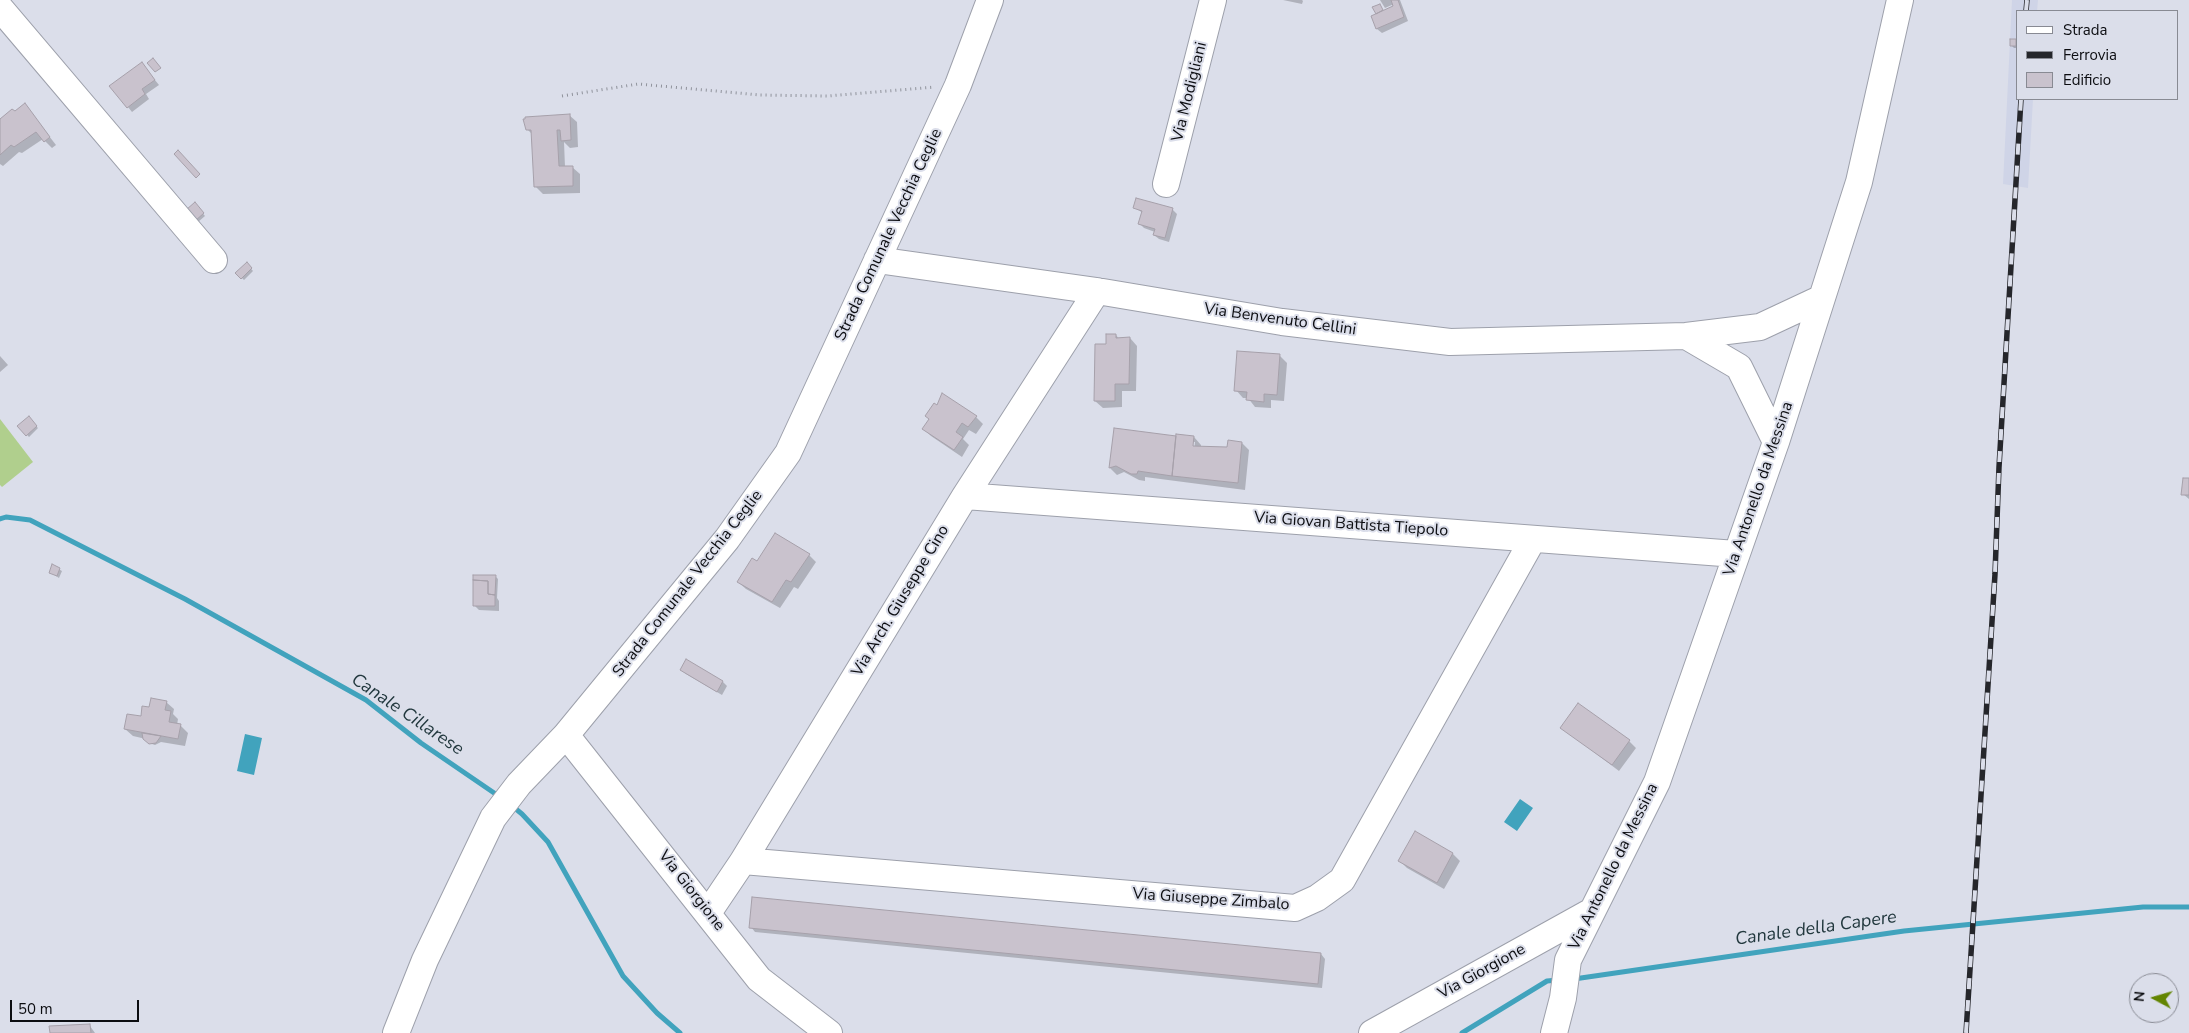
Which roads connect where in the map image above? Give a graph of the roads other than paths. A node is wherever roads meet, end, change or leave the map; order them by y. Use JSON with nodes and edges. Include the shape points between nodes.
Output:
{"nodes":[{"id":1,"x":990,"y":0,"type":"edge"},
{"id":2,"x":1213,"y":0,"type":"edge"},
{"id":3,"x":1900,"y":0,"type":"edge"},
{"id":4,"x":0,"y":8,"type":"edge"},
{"id":5,"x":1166,"y":184,"type":"dead end"},
{"id":6,"x":214,"y":260,"type":"dead end"},
{"id":7,"x":877,"y":260,"type":"junction"},
{"id":8,"x":1097,"y":291,"type":"junction"},
{"id":9,"x":1822,"y":298,"type":"junction"},
{"id":10,"x":1686,"y":336,"type":"junction"},
{"id":11,"x":1776,"y":442,"type":"junction"},
{"id":12,"x":964,"y":496,"type":"junction"},
{"id":13,"x":1534,"y":539,"type":"junction"},
{"id":14,"x":1736,"y":554,"type":"junction"},
{"id":15,"x":566,"y":735,"type":"junction"},
{"id":16,"x":743,"y":861,"type":"junction"},
{"id":17,"x":1592,"y":911,"type":"junction"},
{"id":18,"x":708,"y":913,"type":"junction"},
{"id":19,"x":396,"y":1033,"type":"edge"},
{"id":20,"x":829,"y":1033,"type":"edge"},
{"id":21,"x":1372,"y":1033,"type":"edge"},
{"id":22,"x":1554,"y":1033,"type":"edge"}],
"edges":[{"from":1,"to":7,"type":"street","name":"Strada Comunale Vecchia Ceglie","via":[[958,85]]},
{"from":2,"to":5,"type":"street","name":"Via Modigliani"},
{"from":3,"to":9,"type":"street","name":"Via Antonello da Messina","via":[[1860,182]]},
{"from":4,"to":6,"type":"street"},
{"from":7,"to":8,"type":"street","name":"Via Benvenuto Cellini"},
{"from":7,"to":15,"type":"street","name":"Strada Comunale Vecchia Ceglie","via":[[788,453],[727,539]]},
{"from":8,"to":10,"type":"street","name":"Via Benvenuto Cellini","via":[[1282,322],[1450,342]]},
{"from":8,"to":12,"type":"street","name":"Via Arch. Giuseppe Cino"},
{"from":9,"to":10,"type":"street","name":"Via Benvenuto Cellini","via":[[1760,327]]},
{"from":9,"to":11,"type":"street","name":"Via Antonello da Messina"},
{"from":10,"to":11,"type":"street","via":[[1739,367]]},
{"from":11,"to":14,"type":"street","name":"Via Antonello da Messina"},
{"from":12,"to":13,"type":"street","name":"Via Giovan Battista Tiepolo"},
{"from":12,"to":16,"type":"street","name":"Via Arch. Giuseppe Cino"},
{"from":13,"to":14,"type":"street","name":"Via Giovan Battista Tiepolo"},
{"from":13,"to":16,"type":"street","name":"Via Giuseppe Zimbalo","via":[[1342,880],[1317,898],[1295,908]]},
{"from":14,"to":17,"type":"street","name":"Via Antonello da Messina","via":[[1657,782]]},
{"from":15,"to":18,"type":"street","name":"Via Giorgione"},
{"from":15,"to":19,"type":"street","name":"Strada Comunale Vecchia Ceglie","via":[[519,784],[493,818],[425,960]]},
{"from":16,"to":18,"type":"street","name":"Via Arch. Giuseppe Cino"},
{"from":17,"to":21,"type":"street","name":"Via Giorgione"},
{"from":17,"to":22,"type":"street","name":"Via Antonello da Messina","via":[[1568,960]]},
{"from":18,"to":20,"type":"street","name":"Via Giorgione","via":[[759,979]]}]}
